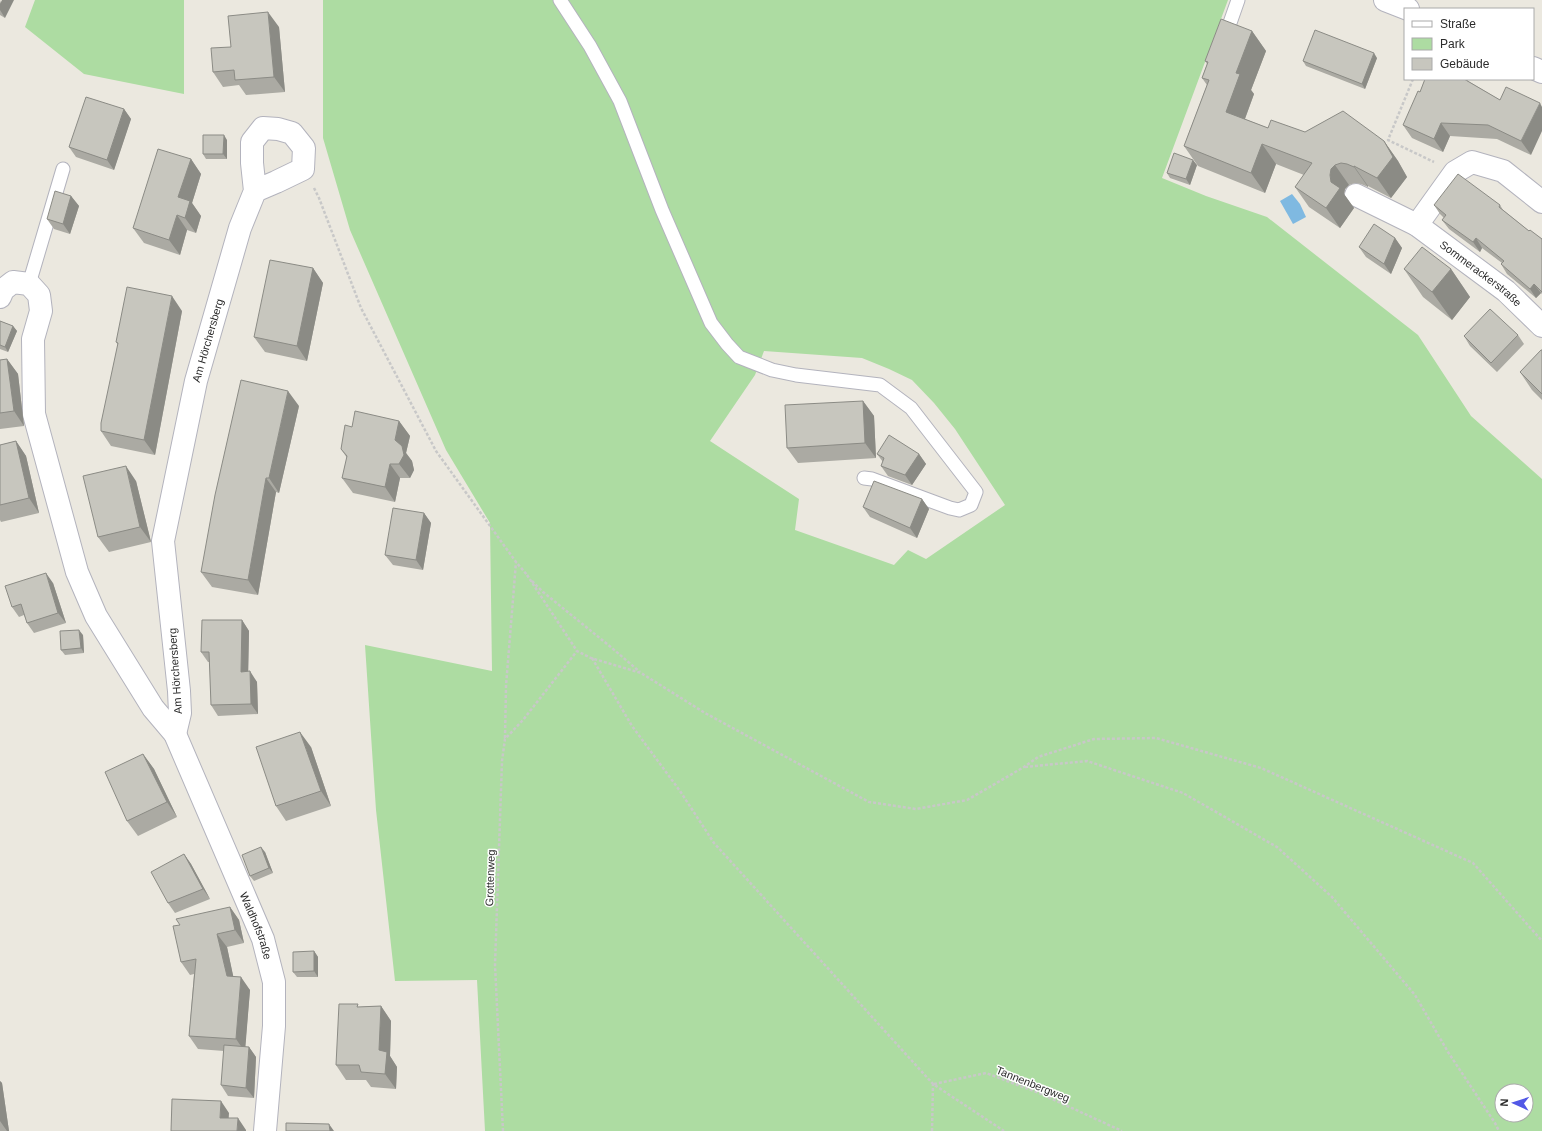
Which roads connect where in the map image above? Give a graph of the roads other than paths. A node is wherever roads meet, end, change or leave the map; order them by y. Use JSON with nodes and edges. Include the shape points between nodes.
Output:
{"nodes":[{"id":1,"x":560,"y":0,"type":"edge"},
{"id":2,"x":1238,"y":0,"type":"edge"},
{"id":3,"x":1385,"y":0,"type":"edge"},
{"id":4,"x":1405,"y":8,"type":"edge"},
{"id":5,"x":1220,"y":51,"type":"edge"},
{"id":6,"x":63,"y":169,"type":"dead end"},
{"id":7,"x":255,"y":191,"type":"junction"},
{"id":8,"x":1356,"y":195,"type":"dead end"},
{"id":9,"x":1542,"y":202,"type":"edge"},
{"id":10,"x":1417,"y":225,"type":"junction"},
{"id":11,"x":29,"y":284,"type":"junction"},
{"id":12,"x":0,"y":297,"type":"edge"},
{"id":13,"x":1542,"y":326,"type":"edge"},
{"id":14,"x":864,"y":478,"type":"dead end"},
{"id":15,"x":175,"y":734,"type":"junction"},
{"id":16,"x":264,"y":1131,"type":"edge"}],
"edges":[{"from":1,"to":14,"type":"lane","via":[[590,46],[620,101],[662,210],[711,323],[727,344],[739,358],[772,370],[880,385],[911,408],[976,492],[971,505],[959,510]]},
{"from":2,"to":5,"type":"lane"},
{"from":3,"to":4,"type":"street"},
{"from":6,"to":11,"type":"lane"},
{"from":7,"to":7,"type":"street","name":"Am Hörchersberg","via":[[252,142],[263,128],[292,133],[304,148],[303,169]]},
{"from":7,"to":15,"type":"street","name":"Am Hörchersberg","via":[[240,228],[196,381],[163,541],[179,691],[180,713]]},
{"from":8,"to":10,"type":"street","name":"Sommerackerstraße"},
{"from":9,"to":10,"type":"street","via":[[1502,171],[1472,162],[1455,172]]},
{"from":10,"to":13,"type":"street","name":"Sommerackerstraße","via":[[1506,290]]},
{"from":11,"to":12,"type":"street","via":[[13,282],[3,290]]},
{"from":11,"to":15,"type":"street","name":"Am Hörchersberg","via":[[39,295],[41,310],[33,339],[34,414],[77,572],[96,616],[153,708]]},
{"from":15,"to":16,"type":"street","name":"Waldhofstraße","via":[[263,939],[274,982],[274,1026]]}]}
